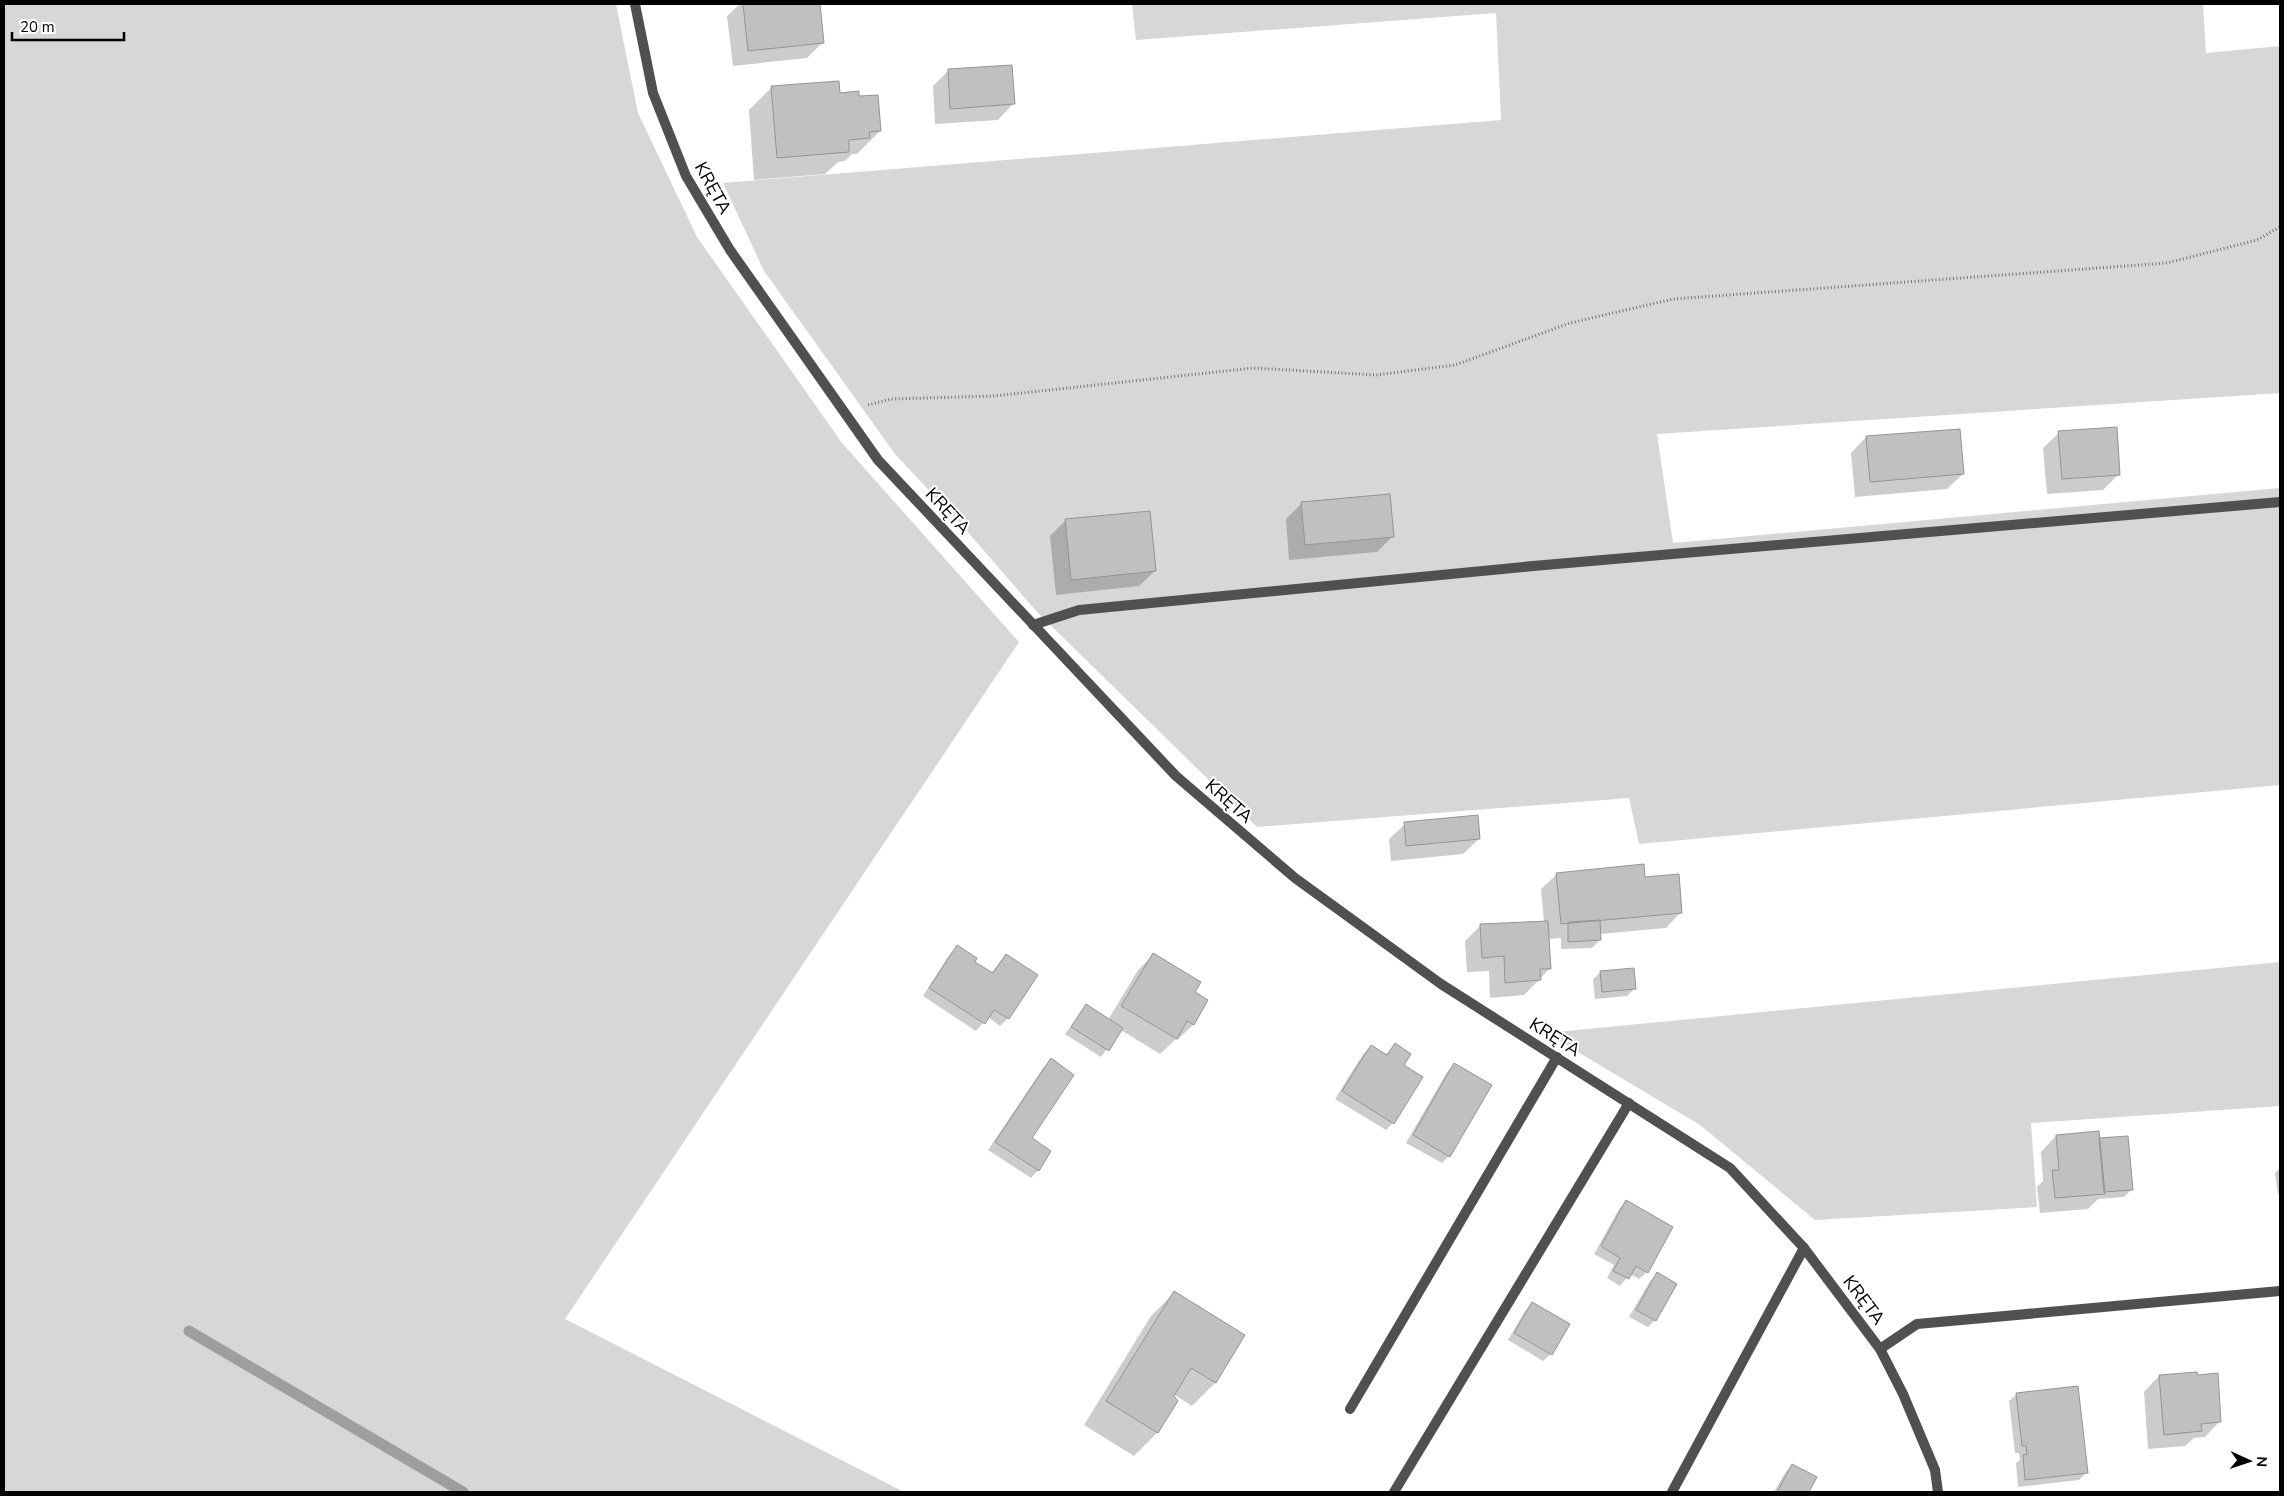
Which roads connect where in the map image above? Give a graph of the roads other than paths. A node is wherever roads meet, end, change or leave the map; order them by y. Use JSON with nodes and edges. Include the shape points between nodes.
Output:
{"nodes":[{"id":1,"x":635,"y":4,"type":"edge"},
{"id":2,"x":2280,"y":502,"type":"edge"},
{"id":3,"x":1033,"y":625,"type":"junction"},
{"id":4,"x":1557,"y":1057,"type":"junction"},
{"id":5,"x":1629,"y":1103,"type":"junction"},
{"id":6,"x":1804,"y":1248,"type":"junction"},
{"id":7,"x":2280,"y":1291,"type":"edge"},
{"id":8,"x":1880,"y":1349,"type":"junction"},
{"id":9,"x":1350,"y":1409,"type":"dead end"},
{"id":10,"x":1394,"y":1492,"type":"edge"},
{"id":11,"x":1672,"y":1492,"type":"edge"},
{"id":12,"x":1938,"y":1492,"type":"edge"}],
"edges":[{"from":1,"to":3,"type":"street","name":"KRĘTA","via":[[653,93],[686,176],[730,250],[878,460]]},
{"from":2,"to":3,"type":"street","via":[[1533,566],[1079,610]]},
{"from":3,"to":4,"type":"street","name":"KRĘTA","via":[[1176,776],[1295,878],[1441,984]]},
{"from":4,"to":5,"type":"street","name":"KRĘTA"},
{"from":4,"to":9,"type":"street"},
{"from":5,"to":6,"type":"street","name":"KRĘTA","via":[[1730,1168]]},
{"from":5,"to":10,"type":"street"},
{"from":6,"to":8,"type":"street","name":"KRĘTA"},
{"from":6,"to":11,"type":"street"},
{"from":7,"to":8,"type":"street","via":[[1917,1324]]},
{"from":8,"to":12,"type":"street","name":"KRĘTA","via":[[1935,1470]]}]}
